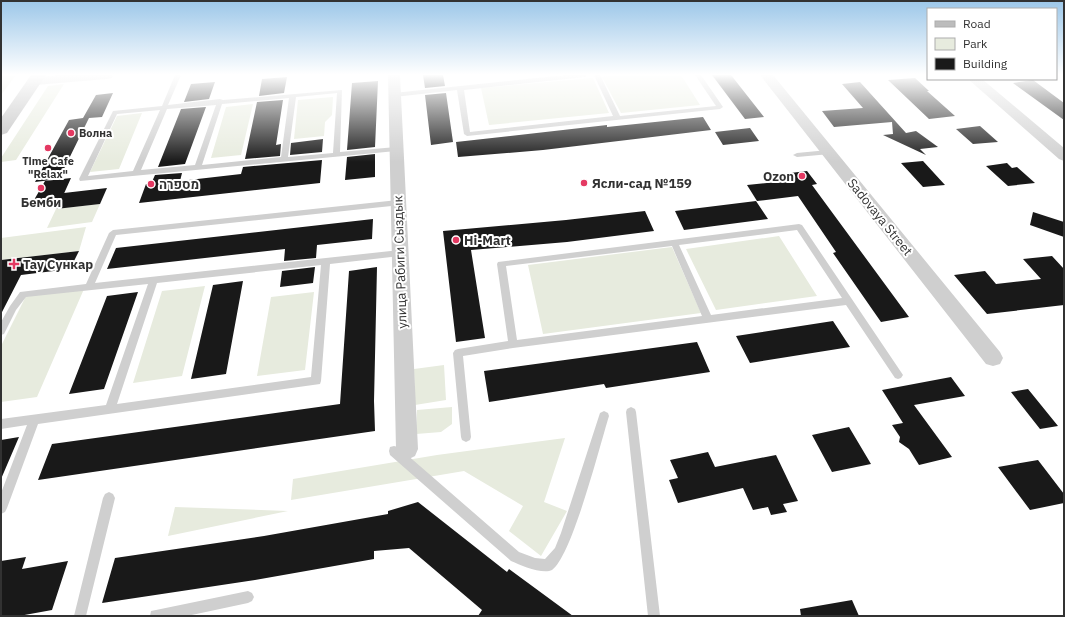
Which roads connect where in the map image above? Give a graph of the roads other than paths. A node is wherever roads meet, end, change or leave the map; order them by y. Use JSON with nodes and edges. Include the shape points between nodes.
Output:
{"nodes":[{"id":1,"x":19,"y":104,"type":"edge"},
{"id":2,"x":189,"y":104,"type":"edge"},
{"id":3,"x":219,"y":104,"type":"edge"},
{"id":4,"x":292,"y":104,"type":"edge"},
{"id":5,"x":339,"y":104,"type":"edge"},
{"id":6,"x":394,"y":104,"type":"edge"},
{"id":7,"x":463,"y":104,"type":"edge"},
{"id":8,"x":611,"y":104,"type":"edge"},
{"id":9,"x":718,"y":104,"type":"edge"},
{"id":10,"x":789,"y":104,"type":"edge"},
{"id":11,"x":1003,"y":104,"type":"edge"},
{"id":12,"x":165,"y":106,"type":"junction"},
{"id":13,"x":617,"y":117,"type":"junction"},
{"id":14,"x":1,"y":130,"type":"edge"},
{"id":15,"x":396,"y":149,"type":"junction"},
{"id":16,"x":828,"y":152,"type":"junction"},
{"id":17,"x":336,"y":154,"type":"junction"},
{"id":18,"x":796,"y":155,"type":"dead end"},
{"id":19,"x":1064,"y":156,"type":"edge"},
{"id":20,"x":284,"y":159,"type":"junction"},
{"id":21,"x":198,"y":167,"type":"junction"},
{"id":22,"x":136,"y":173,"type":"junction"},
{"id":23,"x":398,"y":203,"type":"junction"},
{"id":24,"x":674,"y":242,"type":"junction"},
{"id":25,"x":400,"y":253,"type":"junction"},
{"id":26,"x":326,"y":261,"type":"junction"},
{"id":27,"x":154,"y":280,"type":"junction"},
{"id":28,"x":89,"y":287,"type":"junction"},
{"id":29,"x":849,"y":301,"type":"junction"},
{"id":30,"x":708,"y":319,"type":"junction"},
{"id":31,"x":1,"y":331,"type":"edge"},
{"id":32,"x":513,"y":344,"type":"junction"},
{"id":33,"x":993,"y":358,"type":"dead end"},
{"id":34,"x":898,"y":375,"type":"dead end"},
{"id":35,"x":110,"y":409,"type":"junction"},
{"id":36,"x":631,"y":412,"type":"dead end"},
{"id":37,"x":604,"y":416,"type":"dead end"},
{"id":38,"x":35,"y":419,"type":"junction"},
{"id":39,"x":1,"y":424,"type":"edge"},
{"id":40,"x":466,"y":437,"type":"dead end"},
{"id":41,"x":401,"y":450,"type":"joint"},
{"id":42,"x":109,"y":498,"type":"dead end"},
{"id":43,"x":1,"y":508,"type":"edge"},
{"id":44,"x":248,"y":597,"type":"dead end"},
{"id":45,"x":80,"y":616,"type":"edge"},
{"id":46,"x":156,"y":616,"type":"edge"},
{"id":47,"x":654,"y":616,"type":"edge"}],
"edges":[{"from":1,"to":14,"type":"main road"},
{"from":2,"to":12,"type":"lane"},
{"from":3,"to":21,"type":"lane"},
{"from":4,"to":20,"type":"lane"},
{"from":5,"to":17,"type":"lane"},
{"from":6,"to":15,"type":"street","name":"улица Рабиги Сыздык"},
{"from":7,"to":13,"type":"lane","via":[[468,134]]},
{"from":8,"to":13,"type":"lane"},
{"from":9,"to":13,"type":"lane","via":[[720,107]]},
{"from":10,"to":16,"type":"street","name":"Sadovaya Street"},
{"from":11,"to":19,"type":"street"},
{"from":12,"to":22,"type":"lane"},
{"from":12,"to":22,"type":"lane","via":[[115,112],[82,179]]},
{"from":15,"to":17,"type":"lane"},
{"from":15,"to":23,"type":"street","name":"улица Рабиги Сыздык"},
{"from":16,"to":18,"type":"lane"},
{"from":16,"to":33,"type":"street","name":"Sadovaya Street"},
{"from":17,"to":20,"type":"lane"},
{"from":20,"to":21,"type":"lane"},
{"from":21,"to":22,"type":"lane"},
{"from":23,"to":25,"type":"street","name":"улица Рабиги Сыздык"},
{"from":23,"to":28,"type":"lane","via":[[113,233]]},
{"from":24,"to":29,"type":"lane","via":[[799,227]]},
{"from":24,"to":30,"type":"lane"},
{"from":24,"to":32,"type":"lane","via":[[501,264]]},
{"from":25,"to":26,"type":"lane"},
{"from":25,"to":41,"type":"street","name":"улица Рабиги Сыздык"},
{"from":26,"to":27,"type":"lane"},
{"from":26,"to":35,"type":"lane","via":[[316,381]]},
{"from":27,"to":28,"type":"lane"},
{"from":27,"to":35,"type":"lane"},
{"from":28,"to":31,"type":"lane","via":[[23,294]]},
{"from":29,"to":30,"type":"lane"},
{"from":29,"to":34,"type":"lane"},
{"from":30,"to":32,"type":"lane"},
{"from":32,"to":40,"type":"lane","via":[[458,353]]},
{"from":35,"to":38,"type":"lane"},
{"from":36,"to":47,"type":"lane"},
{"from":37,"to":41,"type":"lane","via":[[567,534],[559,552],[548,565],[535,564],[515,557]]},
{"from":38,"to":39,"type":"lane"},
{"from":38,"to":43,"type":"lane"},
{"from":42,"to":45,"type":"lane"},
{"from":44,"to":46,"type":"lane"}]}
